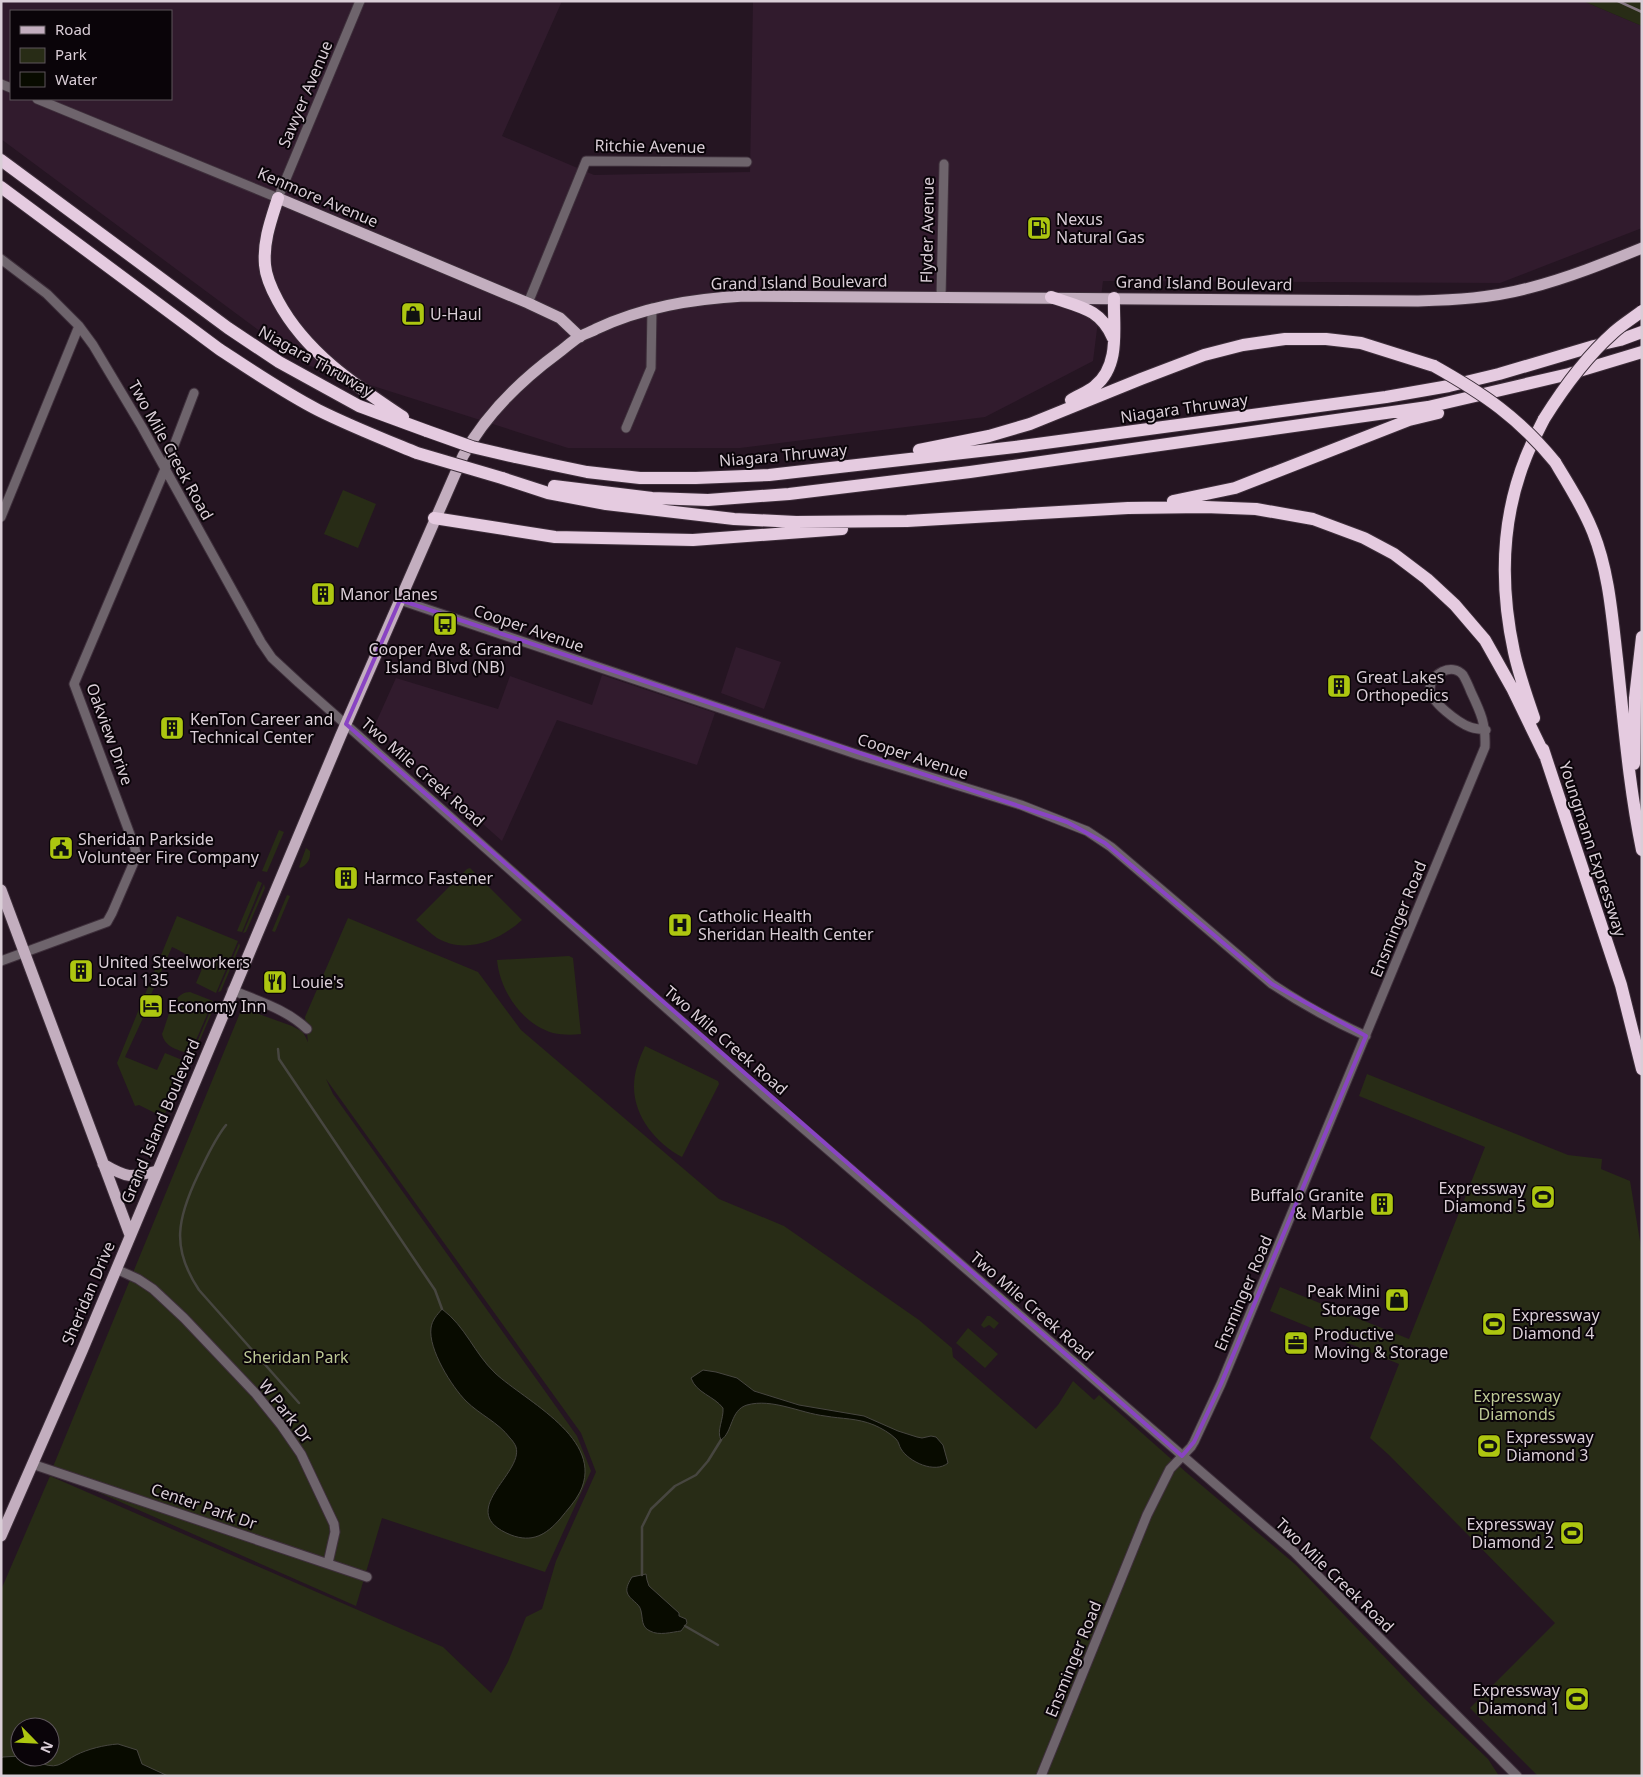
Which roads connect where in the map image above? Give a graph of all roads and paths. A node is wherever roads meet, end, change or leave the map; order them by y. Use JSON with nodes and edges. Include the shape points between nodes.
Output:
{"nodes":[{"id":1,"x":360,"y":1,"type":"edge"},
{"id":2,"x":39,"y":100,"type":"edge"},
{"id":3,"x":1,"y":160,"type":"edge"},
{"id":4,"x":747,"y":162,"type":"dead end"},
{"id":5,"x":944,"y":164,"type":"dead end"},
{"id":6,"x":1,"y":187,"type":"edge"},
{"id":7,"x":278,"y":198,"type":"junction"},
{"id":8,"x":1642,"y":248,"type":"edge"},
{"id":9,"x":1,"y":259,"type":"edge"},
{"id":10,"x":942,"y":297,"type":"junction"},
{"id":11,"x":1051,"y":297,"type":"junction"},
{"id":12,"x":1114,"y":298,"type":"junction"},
{"id":13,"x":528,"y":303,"type":"junction"},
{"id":14,"x":652,"y":308,"type":"junction"},
{"id":15,"x":1642,"y":311,"type":"edge"},
{"id":16,"x":79,"y":326,"type":"junction"},
{"id":17,"x":1642,"y":332,"type":"edge"},
{"id":18,"x":580,"y":336,"type":"junction"},
{"id":19,"x":1114,"y":340,"type":"junction"},
{"id":20,"x":1642,"y":352,"type":"edge"},
{"id":21,"x":1569,"y":374,"type":"junction"},
{"id":22,"x":194,"y":393,"type":"dead end"},
{"id":23,"x":1042,"y":419,"type":"junction"},
{"id":24,"x":626,"y":428,"type":"dead end"},
{"id":25,"x":427,"y":431,"type":"junction"},
{"id":26,"x":838,"y":466,"type":"junction"},
{"id":27,"x":165,"y":469,"type":"junction"},
{"id":28,"x":502,"y":478,"type":"junction"},
{"id":29,"x":1128,"y":508,"type":"junction"},
{"id":30,"x":1,"y":517,"type":"edge"},
{"id":31,"x":434,"y":518,"type":"junction"},
{"id":32,"x":907,"y":521,"type":"junction"},
{"id":33,"x":400,"y":600,"type":"junction"},
{"id":34,"x":1642,"y":637,"type":"edge"},
{"id":35,"x":346,"y":724,"type":"junction"},
{"id":36,"x":1486,"y":730,"type":"junction"},
{"id":37,"x":1545,"y":756,"type":"junction"},
{"id":38,"x":1630,"y":779,"type":"junction"},
{"id":39,"x":1642,"y":850,"type":"edge"},
{"id":40,"x":1,"y":890,"type":"edge"},
{"id":41,"x":24,"y":952,"type":"junction"},
{"id":42,"x":1,"y":961,"type":"edge"},
{"id":43,"x":232,"y":990,"type":"junction"},
{"id":44,"x":307,"y":1029,"type":"dead end"},
{"id":45,"x":1366,"y":1036,"type":"junction"},
{"id":46,"x":1642,"y":1069,"type":"edge"},
{"id":47,"x":103,"y":1164,"type":"junction"},
{"id":48,"x":157,"y":1171,"type":"junction"},
{"id":49,"x":130,"y":1234,"type":"junction"},
{"id":50,"x":116,"y":1269,"type":"junction"},
{"id":51,"x":1182,"y":1456,"type":"junction"},
{"id":52,"x":32,"y":1464,"type":"junction"},
{"id":53,"x":4,"y":1523,"type":"edge"},
{"id":54,"x":1,"y":1536,"type":"edge"},
{"id":55,"x":328,"y":1564,"type":"junction"},
{"id":56,"x":366,"y":1577,"type":"dead end"},
{"id":57,"x":1041,"y":1776,"type":"edge"},
{"id":58,"x":1518,"y":1776,"type":"edge"}],
"edges":[{"from":1,"to":7,"type":"street","name":"Sawyer Avenue"},
{"from":2,"to":7,"type":"street","name":"Kenmore Avenue"},
{"from":3,"to":25,"type":"highway","name":"Niagara Thruway","via":[[279,362],[359,406]]},
{"from":4,"to":13,"type":"street","name":"Ritchie Avenue","via":[[586,161]]},
{"from":5,"to":10,"type":"street","name":"Flyder Avenue"},
{"from":6,"to":28,"type":"highway","name":"Niagara Thruway","bridge":true,"via":[[219,349],[324,413],[417,453]]},
{"from":7,"to":13,"type":"main road","name":"Kenmore Avenue"},
{"from":7,"to":25,"type":"highway","via":[[266,237],[265,266],[269,285],[283,312],[301,337],[333,368]]},
{"from":8,"to":12,"type":"main road","name":"Grand Island Boulevard","via":[[1528,289],[1464,299]]},
{"from":9,"to":16,"type":"street","name":"Two Mile Creek Road","via":[[47,294]]},
{"from":10,"to":11,"type":"main road","name":"Grand Island Boulevard"},
{"from":10,"to":14,"type":"main road","name":"Grand Island Boulevard","via":[[744,296]]},
{"from":11,"to":12,"type":"main road","name":"Grand Island Boulevard"},
{"from":11,"to":19,"type":"highway","via":[[1091,311]]},
{"from":12,"to":19,"type":"highway"},
{"from":13,"to":18,"type":"main road","name":"Kenmore Avenue","via":[[560,318]]},
{"from":14,"to":18,"type":"main road","name":"Grand Island Boulevard"},
{"from":14,"to":24,"type":"street","via":[[651,368]]},
{"from":15,"to":37,"type":"highway","bridge":true,"via":[[1614,332],[1562,390],[1526,457],[1511,508],[1504,570],[1506,604],[1514,653]]},
{"from":16,"to":27,"type":"street","name":"Two Mile Creek Road","via":[[107,367]]},
{"from":16,"to":30,"type":"street"},
{"from":17,"to":26,"type":"highway","name":"Niagara Thruway","via":[[1498,374],[1386,397],[1015,447]]},
{"from":18,"to":31,"type":"main road","name":"Grand Island Boulevard","via":[[519,384],[484,423],[463,456]]},
{"from":19,"to":23,"type":"highway","via":[[1111,365],[1102,380]]},
{"from":20,"to":21,"type":"highway","name":"Niagara Thruway"},
{"from":21,"to":28,"type":"highway","name":"Niagara Thruway","via":[[1419,408],[970,472],[789,494],[708,500],[652,498]]},
{"from":21,"to":29,"type":"highway","via":[[1409,420],[1236,488]]},
{"from":22,"to":27,"type":"street","name":"Oakview Drive"},
{"from":23,"to":26,"type":"highway","via":[[989,436]]},
{"from":23,"to":38,"type":"highway","bridge":true,"via":[[1204,355],[1284,339],[1361,343],[1434,366],[1473,388],[1512,416],[1555,462],[1594,533],[1612,611]]},
{"from":25,"to":26,"type":"highway","name":"Niagara Thruway","bridge":true,"via":[[472,447],[515,457],[587,472],[640,478],[769,475]]},
{"from":27,"to":35,"type":"street","name":"Two Mile Creek Road","via":[[250,625],[269,653]]},
{"from":27,"to":41,"type":"street","name":"Oakview Drive","via":[[74,684],[134,845],[134,862],[107,922]]},
{"from":28,"to":32,"type":"highway","via":[[548,493],[674,513],[796,522]]},
{"from":29,"to":32,"type":"highway"},
{"from":29,"to":37,"type":"highway","via":[[1256,509],[1313,519],[1364,538],[1394,554],[1455,605],[1485,640]]},
{"from":31,"to":32,"type":"highway","via":[[555,537],[693,540],[868,527]]},
{"from":31,"to":33,"type":"main road","name":"Grand Island Boulevard"},
{"from":33,"to":35,"type":"main road","name":"Grand Island Boulevard"},
{"from":33,"to":45,"type":"street","name":"Cooper Avenue","via":[[1080,828],[1111,847],[1272,984]]},
{"from":34,"to":38,"type":"highway","via":[[1635,698],[1636,760]]},
{"from":35,"to":43,"type":"main road","name":"Grand Island Boulevard"},
{"from":35,"to":51,"type":"street","name":"Two Mile Creek Road","via":[[760,1091]]},
{"from":36,"to":36,"type":"street","name":"Ensminger Road","via":[[1462,674],[1453,669],[1442,671],[1433,678],[1430,690],[1434,702],[1470,727]]},
{"from":36,"to":45,"type":"street","name":"Ensminger Road","via":[[1485,747]]},
{"from":37,"to":46,"type":"highway","name":"Youngmann Expressway","via":[[1621,985]]},
{"from":38,"to":39,"type":"highway"},
{"from":40,"to":41,"type":"main road","name":"Sheridan Drive"},
{"from":41,"to":42,"type":"street","name":"Oakview Drive"},
{"from":41,"to":47,"type":"main road","name":"Sheridan Drive"},
{"from":43,"to":44,"type":"street","via":[[285,1012]]},
{"from":43,"to":48,"type":"main road","name":"Grand Island Boulevard"},
{"from":45,"to":51,"type":"street","name":"Ensminger Road","via":[[1221,1384],[1194,1442]]},
{"from":47,"to":48,"type":"main road","via":[[131,1177]]},
{"from":47,"to":49,"type":"main road","name":"Sheridan Drive"},
{"from":48,"to":49,"type":"main road","name":"Grand Island Boulevard"},
{"from":49,"to":50,"type":"main road","name":"Sheridan Drive"},
{"from":50,"to":52,"type":"main road","name":"Sheridan Drive"},
{"from":50,"to":55,"type":"street","name":"W Park Dr","via":[[153,1289],[184,1318],[281,1425],[301,1454],[334,1524]]},
{"from":51,"to":57,"type":"street","name":"Ensminger Road","via":[[1170,1469],[1147,1515]]},
{"from":51,"to":58,"type":"street","name":"Two Mile Creek Road","via":[[1294,1552]]},
{"from":52,"to":53,"type":"main road","name":"Sheridan Drive"},
{"from":52,"to":55,"type":"street","name":"Center Park Dr"},
{"from":53,"to":54,"type":"main road","name":"Sheridan Drive"},
{"from":55,"to":56,"type":"street","name":"Center Park Dr"}]}
